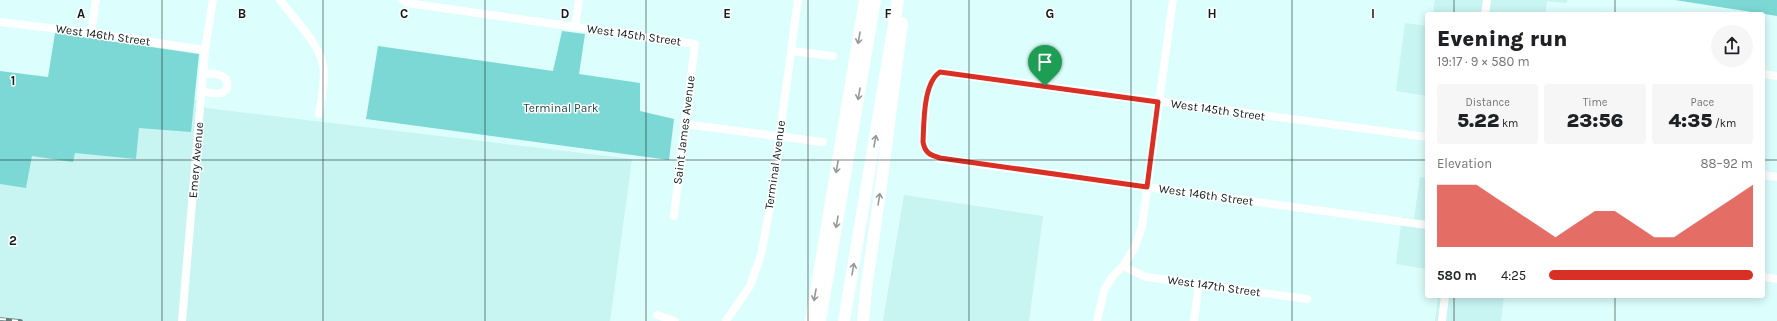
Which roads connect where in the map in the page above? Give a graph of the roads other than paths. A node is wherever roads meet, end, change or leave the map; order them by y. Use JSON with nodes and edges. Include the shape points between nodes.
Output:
{"nodes":[{"id":1,"x":96,"y":0,"type":"edge"},
{"id":2,"x":213,"y":0,"type":"edge"},
{"id":3,"x":280,"y":0,"type":"edge"},
{"id":4,"x":579,"y":0,"type":"edge"},
{"id":5,"x":798,"y":0,"type":"edge"},
{"id":6,"x":865,"y":0,"type":"edge"},
{"id":7,"x":875,"y":0,"type":"edge"},
{"id":8,"x":898,"y":0,"type":"edge"},
{"id":9,"x":903,"y":0,"type":"edge"},
{"id":10,"x":1173,"y":0,"type":"edge"},
{"id":11,"x":1487,"y":0,"type":"edge"},
{"id":12,"x":405,"y":1,"type":"edge"},
{"id":13,"x":1485,"y":12,"type":"edge"},
{"id":14,"x":0,"y":22,"type":"edge"},
{"id":15,"x":575,"y":27,"type":"junction"},
{"id":16,"x":91,"y":33,"type":"junction"},
{"id":17,"x":695,"y":44,"type":"joint"},
{"id":18,"x":205,"y":50,"type":"junction"},
{"id":19,"x":791,"y":51,"type":"junction"},
{"id":20,"x":833,"y":56,"type":"dead end"},
{"id":21,"x":203,"y":73,"type":"junction"},
{"id":22,"x":1765,"y":74,"type":"edge"},
{"id":23,"x":1777,"y":76,"type":"edge"},
{"id":24,"x":202,"y":91,"type":"junction"},
{"id":25,"x":1158,"y":102,"type":"junction"},
{"id":26,"x":319,"y":114,"type":"dead end"},
{"id":27,"x":925,"y":117,"type":"joint"},
{"id":28,"x":684,"y":124,"type":"junction"},
{"id":29,"x":779,"y":137,"type":"junction"},
{"id":30,"x":1425,"y":137,"type":"edge"},
{"id":31,"x":823,"y":142,"type":"dead end"},
{"id":32,"x":1765,"y":175,"type":"edge"},
{"id":33,"x":1777,"y":177,"type":"edge"},
{"id":34,"x":1147,"y":187,"type":"junction"},
{"id":35,"x":674,"y":216,"type":"dead end"},
{"id":36,"x":1425,"y":225,"type":"edge"},
{"id":37,"x":1123,"y":266,"type":"junction"},
{"id":38,"x":1765,"y":277,"type":"edge"},
{"id":39,"x":1777,"y":279,"type":"edge"},
{"id":40,"x":1199,"y":283,"type":"junction"},
{"id":41,"x":1445,"y":298,"type":"edge"},
{"id":42,"x":1307,"y":299,"type":"dead end"},
{"id":43,"x":657,"y":315,"type":"dead end"},
{"id":44,"x":182,"y":321,"type":"edge"},
{"id":45,"x":675,"y":321,"type":"edge"},
{"id":46,"x":726,"y":321,"type":"edge"},
{"id":47,"x":811,"y":321,"type":"edge"},
{"id":48,"x":820,"y":321,"type":"edge"},
{"id":49,"x":844,"y":321,"type":"edge"},
{"id":50,"x":863,"y":321,"type":"edge"},
{"id":51,"x":1097,"y":321,"type":"edge"},
{"id":52,"x":1194,"y":321,"type":"edge"},
{"id":53,"x":1442,"y":321,"type":"edge"}],
"edges":[{"from":1,"to":16,"type":"street"},
{"from":2,"to":18,"type":"street","name":"Emery Avenue"},
{"from":3,"to":26,"type":"street","via":[[315,46],[323,64]]},
{"from":4,"to":15,"type":"street"},
{"from":5,"to":19,"type":"street","name":"Terminal Avenue"},
{"from":6,"to":47,"type":"highway","one_way":true},
{"from":7,"to":48,"type":"highway","one_way":true},
{"from":49,"to":8,"type":"highway","one_way":true},
{"from":50,"to":9,"type":"highway","one_way":true,"via":[[899,51]]},
{"from":10,"to":25,"type":"street"},
{"from":11,"to":13,"type":"street"},
{"from":12,"to":15,"type":"street","name":"West 145th Street"},
{"from":14,"to":16,"type":"street","name":"West 146th Street"},
{"from":15,"to":17,"type":"street","name":"West 145th Street"},
{"from":16,"to":18,"type":"street","name":"West 146th Street"},
{"from":17,"to":28,"type":"street","name":"Saint James Avenue"},
{"from":18,"to":21,"type":"street","name":"Emery Avenue"},
{"from":19,"to":20,"type":"street"},
{"from":19,"to":29,"type":"street","name":"Terminal Avenue"},
{"from":21,"to":24,"type":"street","name":"Emery Avenue"},
{"from":21,"to":24,"type":"street","via":[[222,76],[227,80],[228,86],[219,94]]},
{"from":22,"to":23,"type":"street"},
{"from":24,"to":44,"type":"street","name":"Emery Avenue"},
{"from":25,"to":27,"type":"street","name":"West 145th Street","via":[[940,72],[934,76],[928,91]]},
{"from":25,"to":30,"type":"street","name":"West 145th Street"},
{"from":25,"to":34,"type":"street"},
{"from":27,"to":34,"type":"street","name":"West 146th Street","via":[[924,149],[928,154],[940,158]]},
{"from":28,"to":29,"type":"street"},
{"from":28,"to":35,"type":"street","name":"Saint James Avenue"},
{"from":29,"to":31,"type":"street"},
{"from":29,"to":46,"type":"street","name":"Terminal Avenue","via":[[761,255],[750,286]]},
{"from":32,"to":33,"type":"street"},
{"from":34,"to":36,"type":"street","name":"West 146th Street"},
{"from":34,"to":37,"type":"street","via":[[1142,226],[1135,247]]},
{"from":37,"to":40,"type":"street","name":"West 147th Street","via":[[1146,277]]},
{"from":37,"to":51,"type":"street","via":[[1112,277],[1104,291]]},
{"from":38,"to":39,"type":"street"},
{"from":40,"to":42,"type":"street","name":"West 147th Street"},
{"from":40,"to":52,"type":"street"},
{"from":41,"to":53,"type":"street"},
{"from":43,"to":45,"type":"street"}]}
